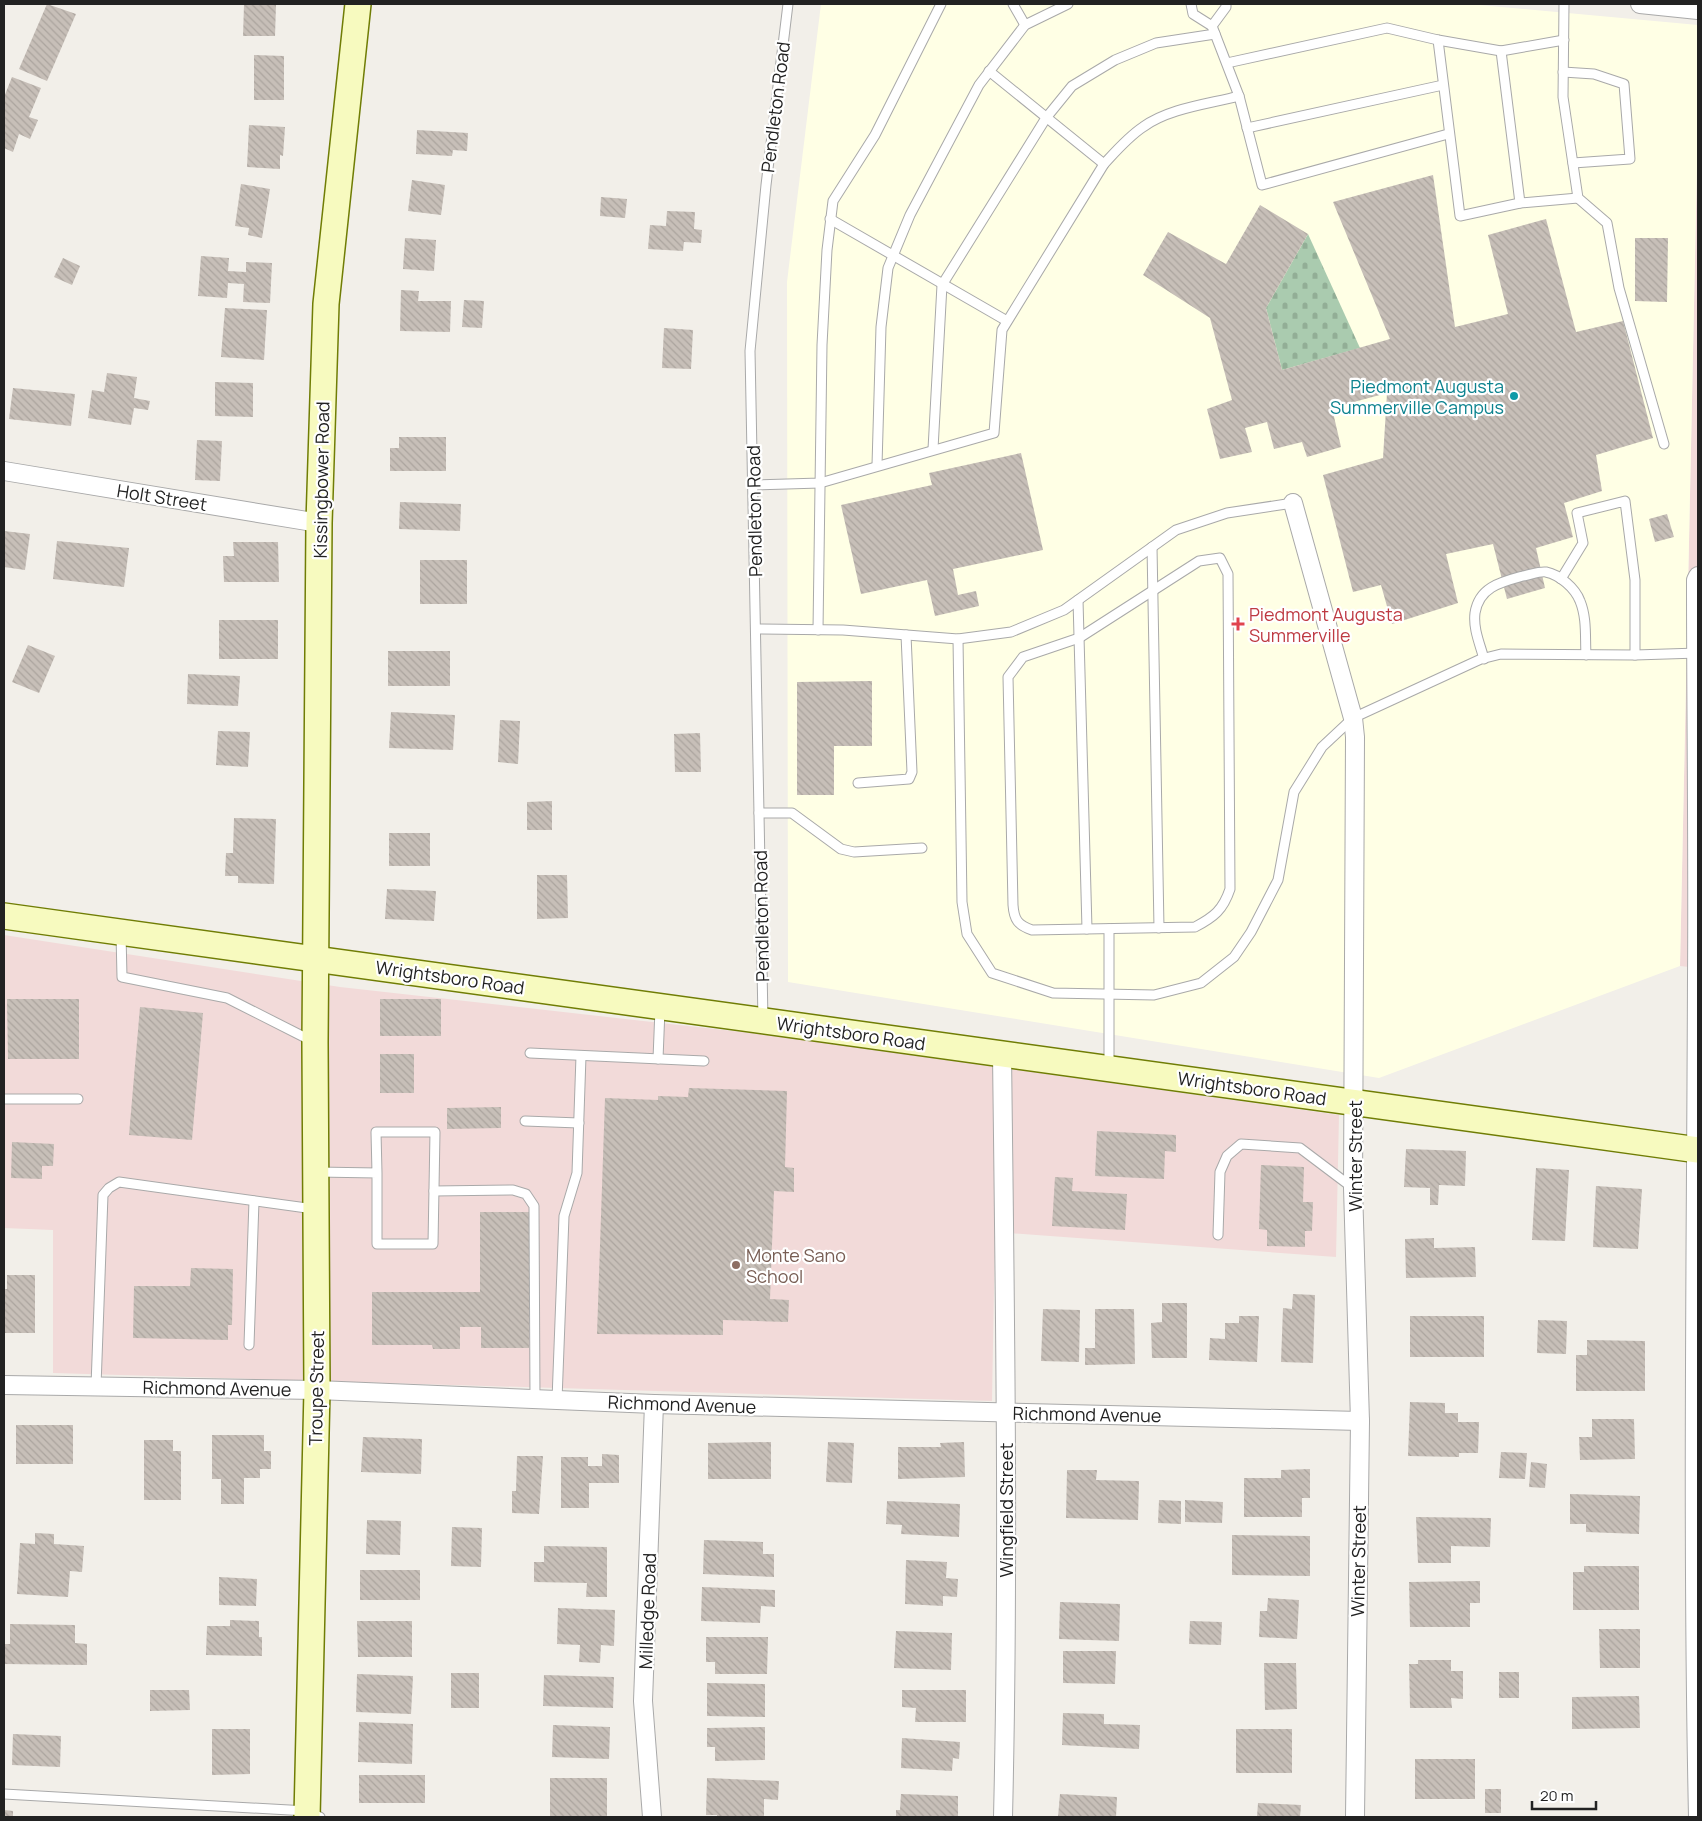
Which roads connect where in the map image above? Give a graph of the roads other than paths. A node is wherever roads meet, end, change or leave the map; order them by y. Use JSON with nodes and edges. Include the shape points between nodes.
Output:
{"nodes":[{"id":1,"x":358,"y":4,"type":"edge"},
{"id":2,"x":788,"y":4,"type":"edge"},
{"id":3,"x":942,"y":4,"type":"edge"},
{"id":4,"x":1013,"y":4,"type":"edge"},
{"id":5,"x":1068,"y":4,"type":"edge"},
{"id":6,"x":1191,"y":4,"type":"edge"},
{"id":7,"x":1226,"y":4,"type":"edge"},
{"id":8,"x":1564,"y":4,"type":"edge"},
{"id":9,"x":1640,"y":4,"type":"edge"},
{"id":10,"x":1698,"y":10,"type":"edge"},
{"id":11,"x":1025,"y":25,"type":"junction"},
{"id":12,"x":1214,"y":30,"type":"junction"},
{"id":13,"x":1438,"y":40,"type":"junction"},
{"id":14,"x":1564,"y":40,"type":"junction"},
{"id":15,"x":1501,"y":51,"type":"junction"},
{"id":16,"x":1227,"y":63,"type":"junction"},
{"id":17,"x":989,"y":71,"type":"junction"},
{"id":18,"x":1563,"y":72,"type":"junction"},
{"id":19,"x":1443,"y":85,"type":"junction"},
{"id":20,"x":1239,"y":96,"type":"junction"},
{"id":21,"x":1046,"y":118,"type":"junction"},
{"id":22,"x":1247,"y":128,"type":"junction"},
{"id":23,"x":1448,"y":134,"type":"junction"},
{"id":24,"x":1573,"y":163,"type":"junction"},
{"id":25,"x":1104,"y":164,"type":"junction"},
{"id":26,"x":1578,"y":198,"type":"junction"},
{"id":27,"x":1520,"y":203,"type":"junction"},
{"id":28,"x":830,"y":219,"type":"junction"},
{"id":29,"x":894,"y":255,"type":"junction"},
{"id":30,"x":942,"y":285,"type":"junction"},
{"id":31,"x":1007,"y":321,"type":"junction"},
{"id":32,"x":1664,"y":444,"type":"dead end"},
{"id":33,"x":933,"y":449,"type":"junction"},
{"id":34,"x":876,"y":465,"type":"junction"},
{"id":35,"x":4,"y":471,"type":"edge"},
{"id":36,"x":820,"y":483,"type":"junction"},
{"id":37,"x":753,"y":485,"type":"junction"},
{"id":38,"x":1293,"y":502,"type":"joint"},
{"id":39,"x":320,"y":523,"type":"junction"},
{"id":40,"x":1152,"y":547,"type":"junction"},
{"id":41,"x":1698,"y":576,"type":"edge"},
{"id":42,"x":1561,"y":579,"type":"junction"},
{"id":43,"x":1154,"y":589,"type":"junction"},
{"id":44,"x":1078,"y":600,"type":"junction"},
{"id":45,"x":756,"y":629,"type":"junction"},
{"id":46,"x":818,"y":630,"type":"junction"},
{"id":47,"x":906,"y":635,"type":"junction"},
{"id":48,"x":1079,"y":638,"type":"junction"},
{"id":49,"x":958,"y":639,"type":"junction"},
{"id":50,"x":1697,"y":652,"type":"edge"},
{"id":51,"x":1586,"y":655,"type":"junction"},
{"id":52,"x":1635,"y":655,"type":"junction"},
{"id":53,"x":1484,"y":659,"type":"junction"},
{"id":54,"x":1697,"y":691,"type":"edge"},
{"id":55,"x":1353,"y":718,"type":"junction"},
{"id":56,"x":858,"y":783,"type":"dead end"},
{"id":57,"x":760,"y":813,"type":"junction"},
{"id":58,"x":1697,"y":827,"type":"edge"},
{"id":59,"x":922,"y":848,"type":"dead end"},
{"id":60,"x":1697,"y":886,"type":"edge"},
{"id":61,"x":4,"y":916,"type":"edge"},
{"id":62,"x":1158,"y":928,"type":"junction"},
{"id":63,"x":1087,"y":929,"type":"junction"},
{"id":64,"x":1109,"y":929,"type":"junction"},
{"id":65,"x":121,"y":932,"type":"junction"},
{"id":66,"x":316,"y":959,"type":"junction"},
{"id":67,"x":1698,"y":973,"type":"edge"},
{"id":68,"x":1110,"y":995,"type":"junction"},
{"id":69,"x":660,"y":1006,"type":"junction"},
{"id":70,"x":763,"y":1020,"type":"junction"},
{"id":71,"x":315,"y":1042,"type":"junction"},
{"id":72,"x":530,"y":1053,"type":"dead end"},
{"id":73,"x":1002,"y":1054,"type":"junction"},
{"id":74,"x":581,"y":1056,"type":"junction"},
{"id":75,"x":658,"y":1059,"type":"junction"},
{"id":76,"x":704,"y":1061,"type":"dead end"},
{"id":77,"x":1110,"y":1068,"type":"junction"},
{"id":78,"x":4,"y":1098,"type":"edge"},
{"id":79,"x":78,"y":1099,"type":"dead end"},
{"id":80,"x":1355,"y":1103,"type":"junction"},
{"id":81,"x":525,"y":1121,"type":"dead end"},
{"id":82,"x":579,"y":1123,"type":"junction"},
{"id":83,"x":1697,"y":1150,"type":"edge"},
{"id":84,"x":316,"y":1172,"type":"junction"},
{"id":85,"x":377,"y":1173,"type":"junction"},
{"id":86,"x":1354,"y":1188,"type":"junction"},
{"id":87,"x":434,"y":1191,"type":"junction"},
{"id":88,"x":254,"y":1201,"type":"junction"},
{"id":89,"x":316,"y":1210,"type":"junction"},
{"id":90,"x":1218,"y":1235,"type":"dead end"},
{"id":91,"x":249,"y":1345,"type":"dead end"},
{"id":92,"x":4,"y":1385,"type":"edge"},
{"id":93,"x":96,"y":1386,"type":"junction"},
{"id":94,"x":317,"y":1390,"type":"junction"},
{"id":95,"x":535,"y":1399,"type":"junction"},
{"id":96,"x":557,"y":1400,"type":"junction"},
{"id":97,"x":654,"y":1404,"type":"junction"},
{"id":98,"x":1006,"y":1412,"type":"junction"},
{"id":99,"x":1360,"y":1421,"type":"junction"},
{"id":100,"x":4,"y":1794,"type":"edge"},
{"id":101,"x":311,"y":1815,"type":"edge"},
{"id":102,"x":652,"y":1817,"type":"edge"},
{"id":103,"x":1003,"y":1817,"type":"edge"},
{"id":104,"x":1355,"y":1817,"type":"edge"},
{"id":105,"x":1698,"y":1817,"type":"edge"}],
"edges":[{"from":1,"to":39,"type":"street","name":"Kissingbower Road","via":[[326,304]]},
{"from":2,"to":37,"type":"lane","name":"Pendleton Road","via":[[750,351]]},
{"from":3,"to":28,"type":"lane","via":[[875,135],[833,201]]},
{"from":4,"to":11,"type":"lane"},
{"from":5,"to":11,"type":"lane"},
{"from":6,"to":12,"type":"lane","via":[[1193,14]]},
{"from":7,"to":12,"type":"lane"},
{"from":8,"to":14,"type":"lane"},
{"from":9,"to":10,"type":"street"},
{"from":11,"to":17,"type":"lane"},
{"from":12,"to":16,"type":"lane"},
{"from":12,"to":21,"type":"lane","via":[[1156,43],[1115,60],[1072,86]]},
{"from":13,"to":15,"type":"lane"},
{"from":13,"to":16,"type":"lane","via":[[1387,28]]},
{"from":13,"to":19,"type":"lane"},
{"from":14,"to":15,"type":"lane"},
{"from":14,"to":18,"type":"lane"},
{"from":15,"to":27,"type":"lane"},
{"from":16,"to":20,"type":"lane"},
{"from":17,"to":21,"type":"lane"},
{"from":17,"to":29,"type":"lane","via":[[910,215]]},
{"from":18,"to":24,"type":"lane","via":[[1563,97]]},
{"from":18,"to":24,"type":"lane","via":[[1594,74],[1624,84],[1630,159]]},
{"from":19,"to":22,"type":"lane"},
{"from":19,"to":23,"type":"lane"},
{"from":20,"to":22,"type":"lane"},
{"from":20,"to":25,"type":"lane","via":[[1173,113],[1145,126]]},
{"from":21,"to":25,"type":"lane"},
{"from":21,"to":30,"type":"lane"},
{"from":22,"to":23,"type":"lane","via":[[1262,185]]},
{"from":23,"to":27,"type":"lane","via":[[1460,216]]},
{"from":24,"to":26,"type":"lane"},
{"from":25,"to":31,"type":"lane"},
{"from":26,"to":27,"type":"lane"},
{"from":26,"to":32,"type":"lane","via":[[1607,223],[1619,288]]},
{"from":28,"to":29,"type":"lane"},
{"from":28,"to":36,"type":"lane","via":[[822,345]]},
{"from":29,"to":30,"type":"lane"},
{"from":29,"to":34,"type":"lane","via":[[888,268],[881,327]]},
{"from":30,"to":31,"type":"lane"},
{"from":30,"to":33,"type":"lane"},
{"from":31,"to":33,"type":"lane","via":[[1002,330],[994,433]]},
{"from":33,"to":34,"type":"lane"},
{"from":34,"to":36,"type":"lane"},
{"from":35,"to":39,"type":"street","name":"Holt Street"},
{"from":36,"to":37,"type":"lane"},
{"from":36,"to":46,"type":"lane"},
{"from":37,"to":45,"type":"lane","name":"Pendleton Road"},
{"from":38,"to":40,"type":"lane","via":[[1227,513],[1176,530]]},
{"from":38,"to":55,"type":"street","name":"Winter Street"},
{"from":39,"to":66,"type":"street","name":"Kissingbower Road"},
{"from":40,"to":43,"type":"lane"},
{"from":40,"to":44,"type":"lane"},
{"from":41,"to":50,"type":"street"},
{"from":42,"to":51,"type":"lane","via":[[1580,600],[1585,619]]},
{"from":42,"to":52,"type":"lane","via":[[1583,543],[1577,514],[1625,501],[1635,580]]},
{"from":42,"to":53,"type":"lane","via":[[1541,572],[1488,588],[1475,613]]},
{"from":43,"to":48,"type":"lane"},
{"from":43,"to":62,"type":"lane"},
{"from":43,"to":62,"type":"lane","via":[[1200,561],[1220,558],[1228,574],[1230,889],[1225,904],[1215,916],[1195,926]]},
{"from":44,"to":48,"type":"lane"},
{"from":44,"to":49,"type":"lane","via":[[1064,610],[1011,632]]},
{"from":45,"to":46,"type":"lane"},
{"from":45,"to":57,"type":"lane","name":"Pendleton Road"},
{"from":46,"to":47,"type":"lane"},
{"from":47,"to":49,"type":"lane"},
{"from":47,"to":56,"type":"lane","via":[[912,772],[908,779]]},
{"from":48,"to":63,"type":"lane"},
{"from":48,"to":63,"type":"lane","via":[[1023,657],[1008,677],[1013,905],[1014,917],[1020,926],[1032,930]]},
{"from":49,"to":68,"type":"lane","via":[[962,902],[968,934],[992,973],[1053,993]]},
{"from":50,"to":52,"type":"lane"},
{"from":50,"to":54,"type":"street"},
{"from":51,"to":52,"type":"lane"},
{"from":51,"to":53,"type":"lane","via":[[1501,654]]},
{"from":53,"to":55,"type":"lane"},
{"from":54,"to":58,"type":"street"},
{"from":55,"to":68,"type":"lane","via":[[1322,747],[1294,792],[1278,880],[1234,957],[1201,983],[1154,995]]},
{"from":55,"to":80,"type":"street","name":"Winter Street"},
{"from":57,"to":59,"type":"lane","via":[[792,813],[841,848],[854,852]]},
{"from":57,"to":70,"type":"lane","name":"Pendleton Road"},
{"from":58,"to":60,"type":"street"},
{"from":60,"to":67,"type":"street"},
{"from":61,"to":65,"type":"street","name":"Wrightsboro Road"},
{"from":62,"to":64,"type":"lane"},
{"from":63,"to":64,"type":"lane"},
{"from":64,"to":68,"type":"lane"},
{"from":65,"to":66,"type":"street","name":"Wrightsboro Road"},
{"from":65,"to":71,"type":"lane","via":[[122,977],[227,998]]},
{"from":66,"to":69,"type":"street","name":"Wrightsboro Road"},
{"from":66,"to":71,"type":"street","name":"Troupe Street"},
{"from":67,"to":83,"type":"street"},
{"from":68,"to":77,"type":"lane"},
{"from":69,"to":70,"type":"street","name":"Wrightsboro Road"},
{"from":69,"to":75,"type":"lane"},
{"from":70,"to":73,"type":"street","name":"Wrightsboro Road"},
{"from":71,"to":84,"type":"street","name":"Troupe Street"},
{"from":72,"to":74,"type":"lane"},
{"from":73,"to":77,"type":"street","name":"Wrightsboro Road"},
{"from":73,"to":98,"type":"street","name":"Wingfield Street"},
{"from":74,"to":75,"type":"lane"},
{"from":74,"to":82,"type":"lane"},
{"from":75,"to":76,"type":"lane"},
{"from":77,"to":80,"type":"street","name":"Wrightsboro Road"},
{"from":78,"to":79,"type":"lane"},
{"from":80,"to":83,"type":"street","name":"Wrightsboro Road"},
{"from":80,"to":86,"type":"street","name":"Winter Street"},
{"from":81,"to":82,"type":"lane"},
{"from":82,"to":96,"type":"lane","via":[[577,1173],[564,1216]]},
{"from":83,"to":105,"type":"street","via":[[1695,1682]]},
{"from":84,"to":85,"type":"lane"},
{"from":84,"to":89,"type":"street","name":"Troupe Street"},
{"from":85,"to":87,"type":"lane","via":[[376,1132],[435,1132]]},
{"from":85,"to":87,"type":"lane","via":[[377,1244],[434,1244]]},
{"from":86,"to":90,"type":"lane","via":[[1300,1148],[1241,1144],[1227,1156],[1220,1172]]},
{"from":86,"to":99,"type":"street","name":"Winter Street"},
{"from":87,"to":95,"type":"lane","via":[[513,1190],[526,1194],[534,1206]]},
{"from":88,"to":89,"type":"lane"},
{"from":88,"to":91,"type":"lane"},
{"from":88,"to":93,"type":"lane","via":[[119,1182],[103,1195]]},
{"from":89,"to":94,"type":"street","name":"Troupe Street"},
{"from":92,"to":93,"type":"street","name":"Richmond Avenue"},
{"from":93,"to":94,"type":"street","name":"Richmond Avenue"},
{"from":94,"to":95,"type":"street","name":"Richmond Avenue"},
{"from":94,"to":101,"type":"street","name":"Troupe Street"},
{"from":95,"to":96,"type":"street","name":"Richmond Avenue"},
{"from":96,"to":97,"type":"street","name":"Richmond Avenue"},
{"from":97,"to":98,"type":"street","name":"Richmond Avenue"},
{"from":97,"to":102,"type":"street","name":"Milledge Road","via":[[643,1701]]},
{"from":98,"to":99,"type":"street","name":"Richmond Avenue"},
{"from":98,"to":103,"type":"street","name":"Wingfield Street"},
{"from":99,"to":104,"type":"street","name":"Winter Street"},
{"from":100,"to":101,"type":"lane"}]}
